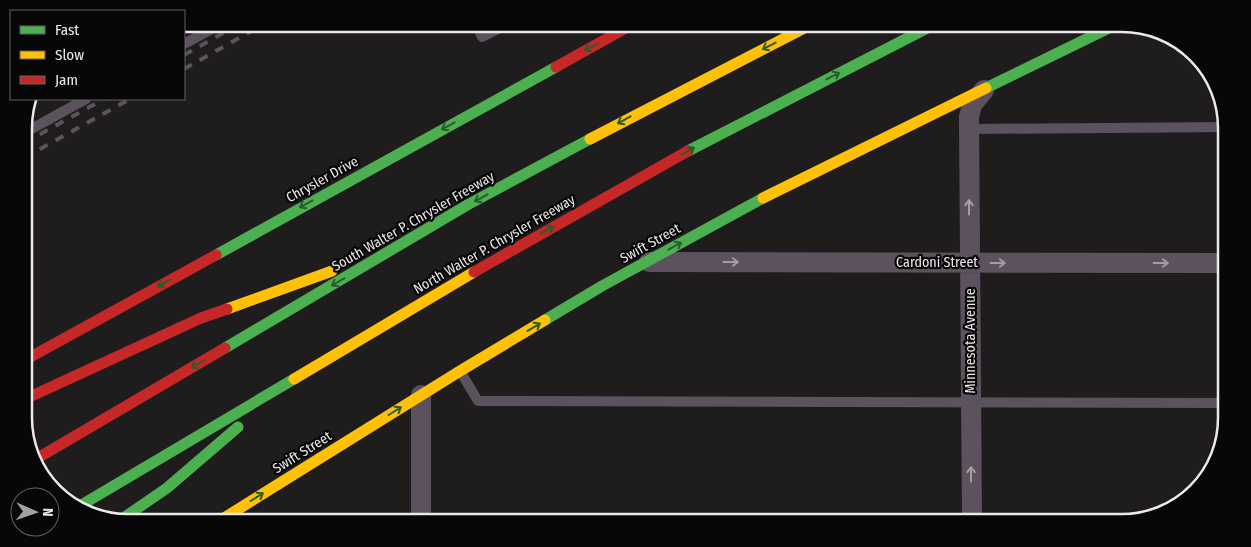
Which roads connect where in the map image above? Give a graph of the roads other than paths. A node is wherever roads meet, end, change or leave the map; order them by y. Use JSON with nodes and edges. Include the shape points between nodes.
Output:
{"nodes":[{"id":1,"x":796,"y":32,"type":"edge"},
{"id":2,"x":919,"y":32,"type":"edge"},
{"id":3,"x":1101,"y":32,"type":"edge"},
{"id":4,"x":205,"y":33,"type":"edge"},
{"id":5,"x":480,"y":33,"type":"edge"},
{"id":6,"x":491,"y":33,"type":"edge"},
{"id":7,"x":618,"y":33,"type":"edge"},
{"id":8,"x":185,"y":43,"type":"edge"},
{"id":9,"x":988,"y":87,"type":"junction"},
{"id":10,"x":84,"y":100,"type":"edge"},
{"id":11,"x":959,"y":102,"type":"junction"},
{"id":12,"x":1218,"y":127,"type":"edge"},
{"id":13,"x":33,"y":129,"type":"edge"},
{"id":14,"x":969,"y":130,"type":"junction"},
{"id":15,"x":395,"y":249,"type":"junction"},
{"id":16,"x":647,"y":262,"type":"junction"},
{"id":17,"x":970,"y":262,"type":"junction"},
{"id":18,"x":1218,"y":263,"type":"edge"},
{"id":19,"x":32,"y":355,"type":"edge"},
{"id":20,"x":460,"y":370,"type":"junction"},
{"id":21,"x":297,"y":378,"type":"junction"},
{"id":22,"x":421,"y":395,"type":"junction"},
{"id":23,"x":32,"y":396,"type":"edge"},
{"id":24,"x":971,"y":402,"type":"junction"},
{"id":25,"x":1218,"y":403,"type":"edge"},
{"id":26,"x":41,"y":456,"type":"edge"},
{"id":27,"x":84,"y":503,"type":"edge"},
{"id":28,"x":129,"y":514,"type":"edge"},
{"id":29,"x":230,"y":514,"type":"edge"},
{"id":30,"x":421,"y":514,"type":"edge"},
{"id":31,"x":972,"y":514,"type":"edge"}],
"edges":[{"from":1,"to":15,"type":"main road","name":"South Walter P. Chrysler Freeway","one_way":true,"via":[[469,204]]},
{"from":21,"to":2,"type":"main road","name":"North Walter P. Chrysler Freeway","one_way":true,"via":[[504,254],[687,152]]},
{"from":3,"to":9,"type":"main road","name":"Swift Street"},
{"from":4,"to":8,"type":"lane"},
{"from":5,"to":6,"type":"lane","via":[[482,37]]},
{"from":7,"to":19,"type":"main road","name":"Chrysler Drive","one_way":true},
{"from":9,"to":11,"type":"main road","name":"Swift Street"},
{"from":9,"to":14,"type":"street","name":"Minnesota Avenue","via":[[970,109]]},
{"from":10,"to":13,"type":"lane"},
{"from":11,"to":14,"type":"street","name":"Minnesota Avenue"},
{"from":16,"to":11,"type":"main road","name":"Swift Street","one_way":true,"via":[[765,197]]},
{"from":12,"to":14,"type":"lane"},
{"from":17,"to":14,"type":"street","name":"Minnesota Avenue","one_way":true},
{"from":15,"to":23,"type":"main road","via":[[201,318]]},
{"from":15,"to":26,"type":"main road","name":"South Walter P. Chrysler Freeway","one_way":true},
{"from":16,"to":17,"type":"street","name":"Cardoni Street","one_way":true},
{"from":20,"to":16,"type":"main road","name":"Swift Street","one_way":true},
{"from":17,"to":18,"type":"street","name":"Cardoni Street","one_way":true},
{"from":17,"to":24,"type":"street","name":"Minnesota Avenue"},
{"from":20,"to":22,"type":"main road","name":"Swift Street"},
{"from":20,"to":24,"type":"lane","via":[[478,401]]},
{"from":21,"to":27,"type":"main road","name":"North Walter P. Chrysler Freeway"},
{"from":21,"to":28,"type":"main road","via":[[166,488]]},
{"from":29,"to":22,"type":"main road","name":"Swift Street","one_way":true},
{"from":22,"to":30,"type":"street"},
{"from":24,"to":25,"type":"lane"},
{"from":31,"to":24,"type":"street","name":"Minnesota Avenue","one_way":true}]}
